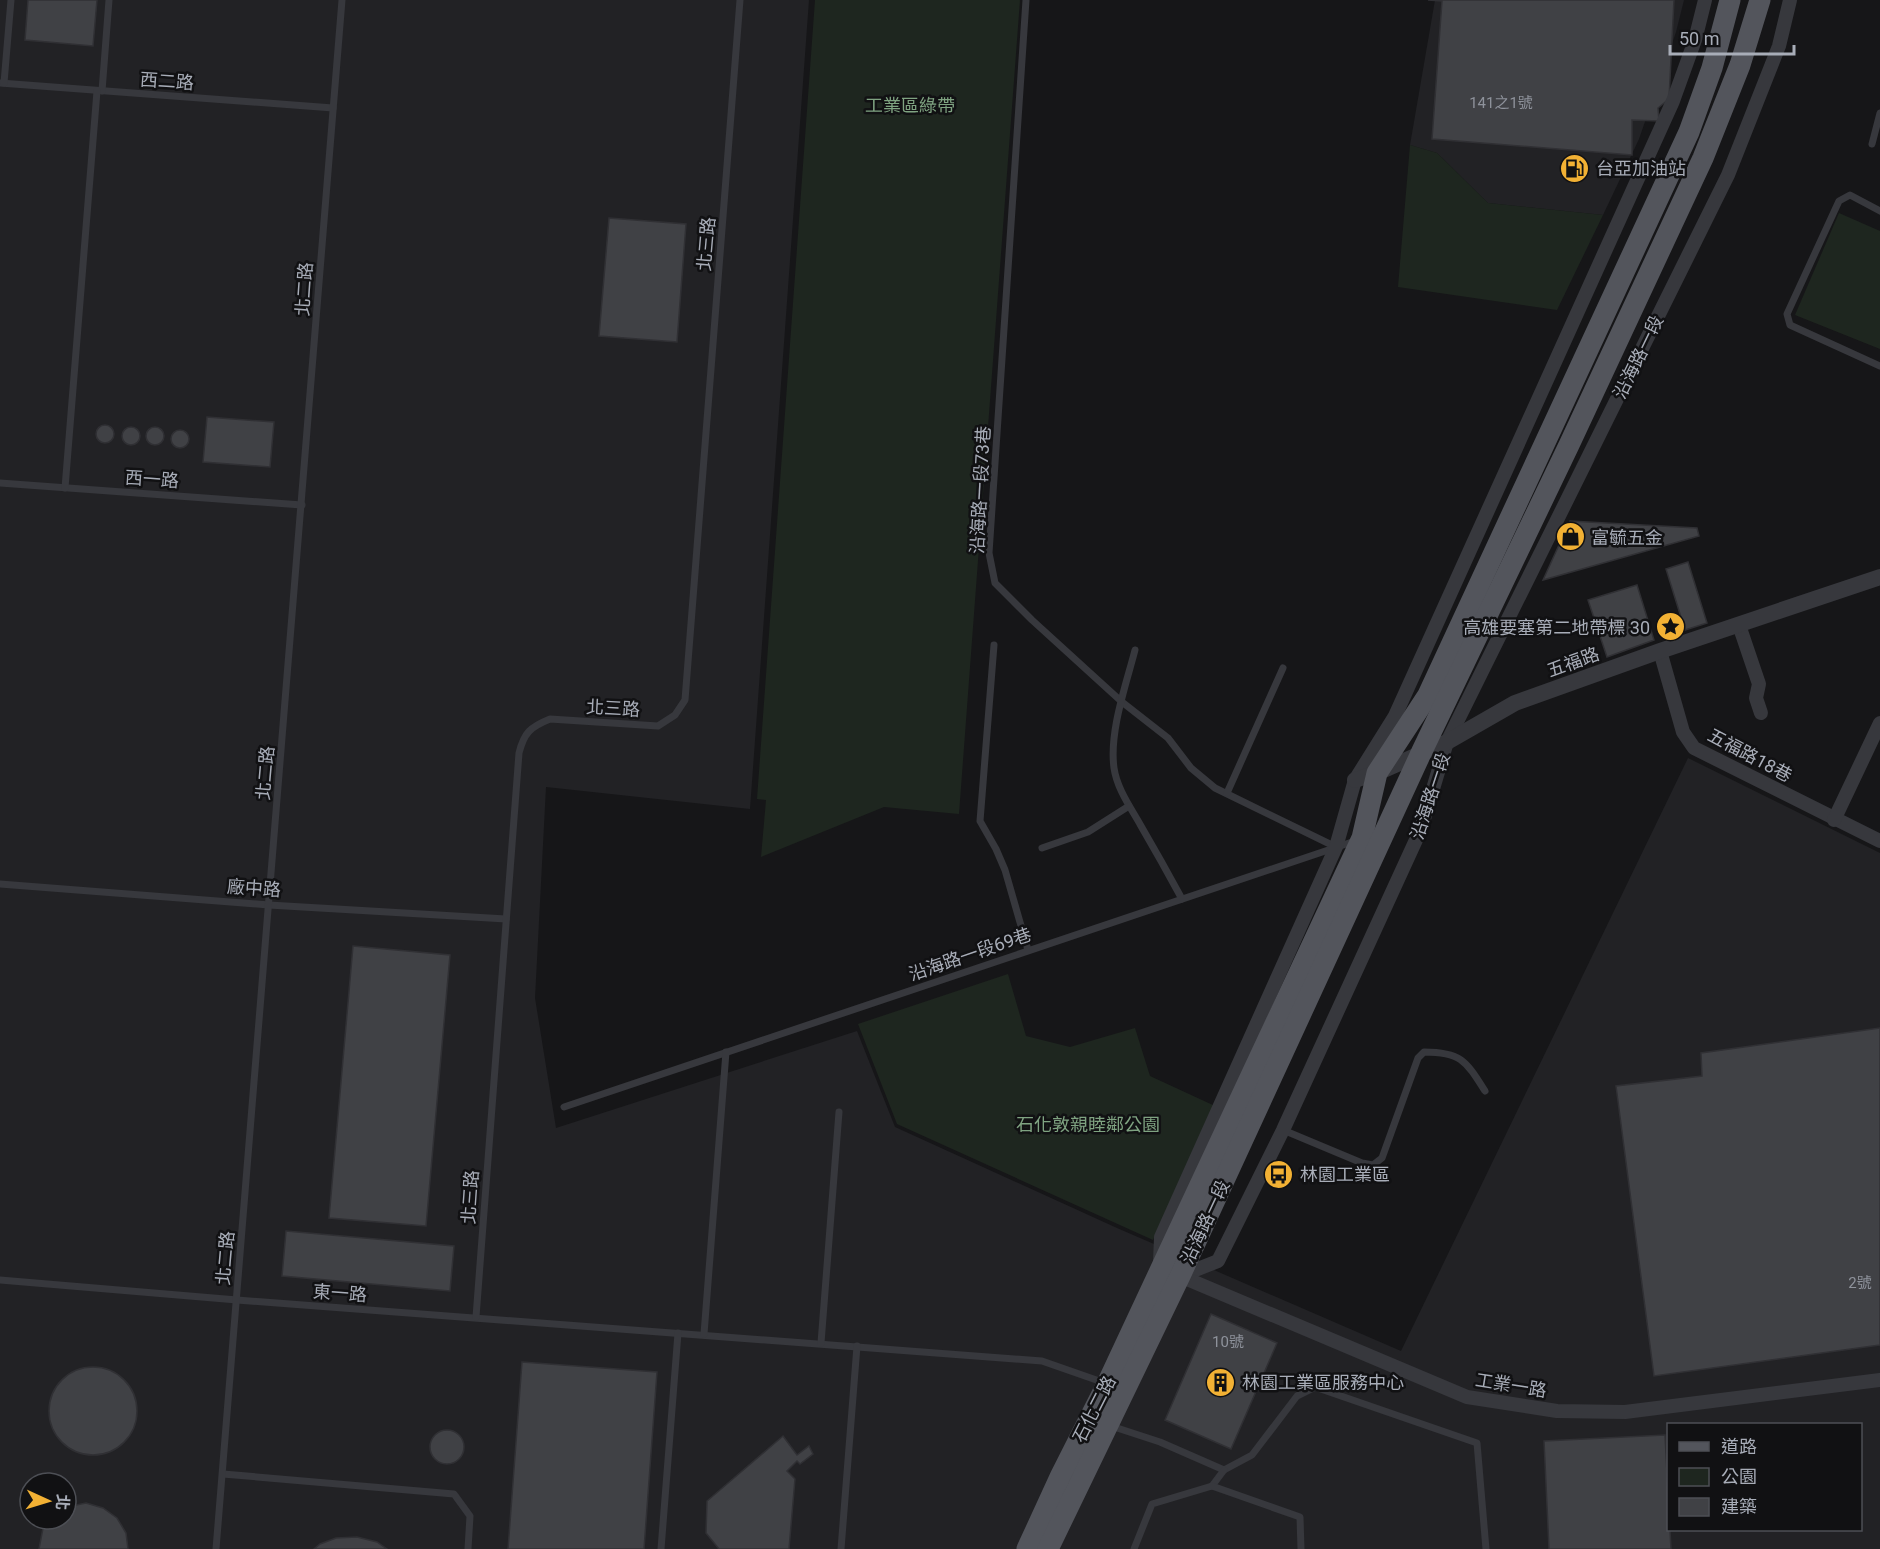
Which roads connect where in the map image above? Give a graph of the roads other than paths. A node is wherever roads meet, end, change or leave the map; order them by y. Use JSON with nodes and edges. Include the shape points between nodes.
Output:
{"nodes":[{"id":1,"x":11,"y":0,"type":"edge"},
{"id":2,"x":109,"y":0,"type":"edge"},
{"id":3,"x":342,"y":0,"type":"edge"},
{"id":4,"x":740,"y":0,"type":"edge"},
{"id":5,"x":1026,"y":0,"type":"edge"},
{"id":6,"x":1705,"y":0,"type":"edge"},
{"id":7,"x":1731,"y":0,"type":"edge"},
{"id":8,"x":1760,"y":0,"type":"edge"},
{"id":9,"x":1790,"y":0,"type":"edge"},
{"id":10,"x":2,"y":83,"type":"edge"},
{"id":11,"x":100,"y":91,"type":"junction"},
{"id":12,"x":333,"y":108,"type":"junction"},
{"id":13,"x":1880,"y":113,"type":"edge"},
{"id":14,"x":1872,"y":144,"type":"dead end"},
{"id":15,"x":1880,"y":211,"type":"edge"},
{"id":16,"x":1880,"y":366,"type":"edge"},
{"id":17,"x":0,"y":483,"type":"edge"},
{"id":18,"x":65,"y":488,"type":"junction"},
{"id":19,"x":302,"y":505,"type":"junction"},
{"id":20,"x":1880,"y":577,"type":"edge"},
{"id":21,"x":1739,"y":625,"type":"junction"},
{"id":22,"x":994,"y":645,"type":"dead end"},
{"id":23,"x":1135,"y":650,"type":"dead end"},
{"id":24,"x":1660,"y":651,"type":"junction"},
{"id":25,"x":1283,"y":668,"type":"dead end"},
{"id":26,"x":1122,"y":702,"type":"junction"},
{"id":27,"x":1761,"y":713,"type":"dead end"},
{"id":28,"x":1880,"y":723,"type":"edge"},
{"id":29,"x":1447,"y":742,"type":"junction"},
{"id":30,"x":1422,"y":751,"type":"junction"},
{"id":31,"x":1377,"y":773,"type":"junction"},
{"id":32,"x":1355,"y":780,"type":"junction"},
{"id":33,"x":1227,"y":793,"type":"junction"},
{"id":34,"x":1129,"y":806,"type":"junction"},
{"id":35,"x":1834,"y":820,"type":"junction"},
{"id":36,"x":1386,"y":832,"type":"junction"},
{"id":37,"x":1362,"y":838,"type":"junction"},
{"id":38,"x":1880,"y":841,"type":"edge"},
{"id":39,"x":1336,"y":847,"type":"junction"},
{"id":40,"x":1042,"y":848,"type":"dead end"},
{"id":41,"x":0,"y":884,"type":"edge"},
{"id":42,"x":1182,"y":899,"type":"junction"},
{"id":43,"x":269,"y":905,"type":"junction"},
{"id":44,"x":506,"y":919,"type":"junction"},
{"id":45,"x":1028,"y":950,"type":"junction"},
{"id":46,"x":726,"y":1052,"type":"junction"},
{"id":47,"x":1485,"y":1091,"type":"dead end"},
{"id":48,"x":564,"y":1107,"type":"dead end"},
{"id":49,"x":839,"y":1112,"type":"dead end"},
{"id":50,"x":1283,"y":1130,"type":"junction"},
{"id":51,"x":1160,"y":1269,"type":"junction"},
{"id":52,"x":1180,"y":1276,"type":"junction"},
{"id":53,"x":0,"y":1280,"type":"edge"},
{"id":54,"x":237,"y":1300,"type":"junction"},
{"id":55,"x":476,"y":1317,"type":"junction"},
{"id":56,"x":678,"y":1333,"type":"junction"},
{"id":57,"x":704,"y":1334,"type":"junction"},
{"id":58,"x":821,"y":1343,"type":"junction"},
{"id":59,"x":857,"y":1346,"type":"junction"},
{"id":60,"x":1880,"y":1380,"type":"edge"},
{"id":61,"x":1116,"y":1388,"type":"junction"},
{"id":62,"x":1099,"y":1422,"type":"junction"},
{"id":63,"x":1224,"y":1470,"type":"junction"},
{"id":64,"x":223,"y":1474,"type":"junction"},
{"id":65,"x":1212,"y":1486,"type":"junction"},
{"id":66,"x":216,"y":1549,"type":"edge"},
{"id":67,"x":468,"y":1549,"type":"edge"},
{"id":68,"x":661,"y":1549,"type":"edge"},
{"id":69,"x":841,"y":1549,"type":"edge"},
{"id":70,"x":1027,"y":1549,"type":"edge"},
{"id":71,"x":1048,"y":1549,"type":"edge"},
{"id":72,"x":1134,"y":1549,"type":"edge"},
{"id":73,"x":1301,"y":1549,"type":"edge"},
{"id":74,"x":1486,"y":1549,"type":"edge"}],
"edges":[{"from":1,"to":10,"type":"lane"},
{"from":2,"to":11,"type":"lane"},
{"from":3,"to":12,"type":"lane","name":"北二路"},
{"from":4,"to":44,"type":"lane","name":"北三路","via":[[685,700],[675,715],[658,726],[550,719],[535,725],[523,738]]},
{"from":5,"to":26,"type":"lane","name":"沿海路一段73巷","via":[[989,553],[996,583]]},
{"from":6,"to":32,"type":"street","name":"沿海路一段","via":[[1695,40],[1668,112],[1395,716]]},
{"from":7,"to":31,"type":"main road","name":"沿海路一段","via":[[1689,132],[1428,695]]},
{"from":8,"to":30,"type":"main road","name":"沿海路一段","via":[[1740,65],[1703,158]]},
{"from":9,"to":29,"type":"street","name":"沿海路一段","via":[[1779,46],[1728,175]]},
{"from":10,"to":11,"type":"lane","name":"西二路"},
{"from":11,"to":12,"type":"lane","name":"西二路"},
{"from":11,"to":18,"type":"lane"},
{"from":12,"to":19,"type":"lane","name":"北二路"},
{"from":13,"to":14,"type":"lane"},
{"from":15,"to":16,"type":"lane","via":[[1850,195],[1839,201],[1787,314],[1790,325]]},
{"from":17,"to":18,"type":"lane","name":"西一路"},
{"from":18,"to":19,"type":"lane","name":"西一路"},
{"from":19,"to":43,"type":"lane","name":"北二路"},
{"from":20,"to":21,"type":"street","name":"五福路"},
{"from":21,"to":24,"type":"street","name":"五福路"},
{"from":21,"to":27,"type":"street","via":[[1759,684],[1756,698]]},
{"from":22,"to":45,"type":"lane","via":[[980,821],[1005,870]]},
{"from":23,"to":26,"type":"lane"},
{"from":24,"to":29,"type":"street","name":"五福路","via":[[1515,703]]},
{"from":24,"to":35,"type":"street","name":"五福路18巷","via":[[1683,732],[1694,748]]},
{"from":25,"to":33,"type":"lane"},
{"from":26,"to":33,"type":"lane","name":"沿海路一段73巷","via":[[1168,738],[1191,768]]},
{"from":26,"to":34,"type":"lane","via":[[1114,768]]},
{"from":28,"to":35,"type":"street"},
{"from":29,"to":30,"type":"street","name":"五福路"},
{"from":29,"to":50,"type":"street","name":"沿海路一段","via":[[1421,829]]},
{"from":30,"to":31,"type":"street","name":"五福路"},
{"from":30,"to":36,"type":"main road","name":"沿海路一段"},
{"from":31,"to":32,"type":"street","name":"五福路"},
{"from":31,"to":37,"type":"main road","name":"沿海路一段"},
{"from":32,"to":39,"type":"street","name":"沿海路一段"},
{"from":33,"to":39,"type":"lane","name":"沿海路一段73巷"},
{"from":34,"to":40,"type":"lane","via":[[1088,832]]},
{"from":34,"to":42,"type":"lane"},
{"from":35,"to":38,"type":"street","name":"五福路18巷"},
{"from":36,"to":37,"type":"lane","name":"沿海路一段69巷"},
{"from":36,"to":52,"type":"main road","name":"沿海路一段"},
{"from":37,"to":39,"type":"lane","name":"沿海路一段69巷"},
{"from":37,"to":51,"type":"main road","name":"沿海路一段"},
{"from":39,"to":42,"type":"lane","name":"沿海路一段69巷"},
{"from":39,"to":51,"type":"street","name":"沿海路一段","via":[[1161,1237]]},
{"from":41,"to":43,"type":"lane","name":"廠中路"},
{"from":42,"to":45,"type":"lane","name":"沿海路一段69巷"},
{"from":43,"to":44,"type":"lane","name":"廠中路"},
{"from":43,"to":54,"type":"lane","name":"北二路"},
{"from":44,"to":55,"type":"lane","name":"北三路"},
{"from":45,"to":46,"type":"lane","name":"沿海路一段69巷"},
{"from":46,"to":48,"type":"lane","name":"沿海路一段69巷"},
{"from":46,"to":57,"type":"lane"},
{"from":47,"to":50,"type":"lane","via":[[1469,1065],[1458,1057],[1424,1052],[1418,1058],[1382,1158],[1373,1165]]},
{"from":49,"to":58,"type":"lane"},
{"from":50,"to":52,"type":"street","name":"沿海路一段","via":[[1218,1261]]},
{"from":51,"to":52,"type":"lane","name":"工業一路"},
{"from":51,"to":61,"type":"main road","name":"石化二路"},
{"from":52,"to":60,"type":"street","name":"工業一路","via":[[1467,1397],[1557,1411],[1625,1412]]},
{"from":52,"to":61,"type":"main road","name":"石化二路"},
{"from":53,"to":54,"type":"lane","name":"東一路"},
{"from":54,"to":55,"type":"lane","name":"東一路"},
{"from":54,"to":64,"type":"lane","name":"北二路"},
{"from":55,"to":56,"type":"lane","name":"東一路"},
{"from":56,"to":57,"type":"lane","name":"東一路"},
{"from":56,"to":68,"type":"lane"},
{"from":57,"to":58,"type":"lane","name":"東一路"},
{"from":58,"to":59,"type":"lane","name":"東一路"},
{"from":59,"to":61,"type":"lane","name":"東一路","via":[[1042,1361]]},
{"from":59,"to":69,"type":"lane"},
{"from":61,"to":62,"type":"main road","name":"石化二路"},
{"from":62,"to":63,"type":"lane","via":[[1160,1442]]},
{"from":62,"to":70,"type":"main road","name":"石化二路"},
{"from":62,"to":71,"type":"main road","name":"石化二路"},
{"from":63,"to":65,"type":"lane"},
{"from":63,"to":74,"type":"lane","via":[[1252,1455],[1297,1396],[1315,1387],[1477,1443]]},
{"from":64,"to":66,"type":"lane","name":"北二路"},
{"from":64,"to":67,"type":"lane","via":[[454,1494],[470,1516]]},
{"from":65,"to":72,"type":"lane","via":[[1152,1504]]},
{"from":65,"to":73,"type":"lane","via":[[1300,1517]]}]}
